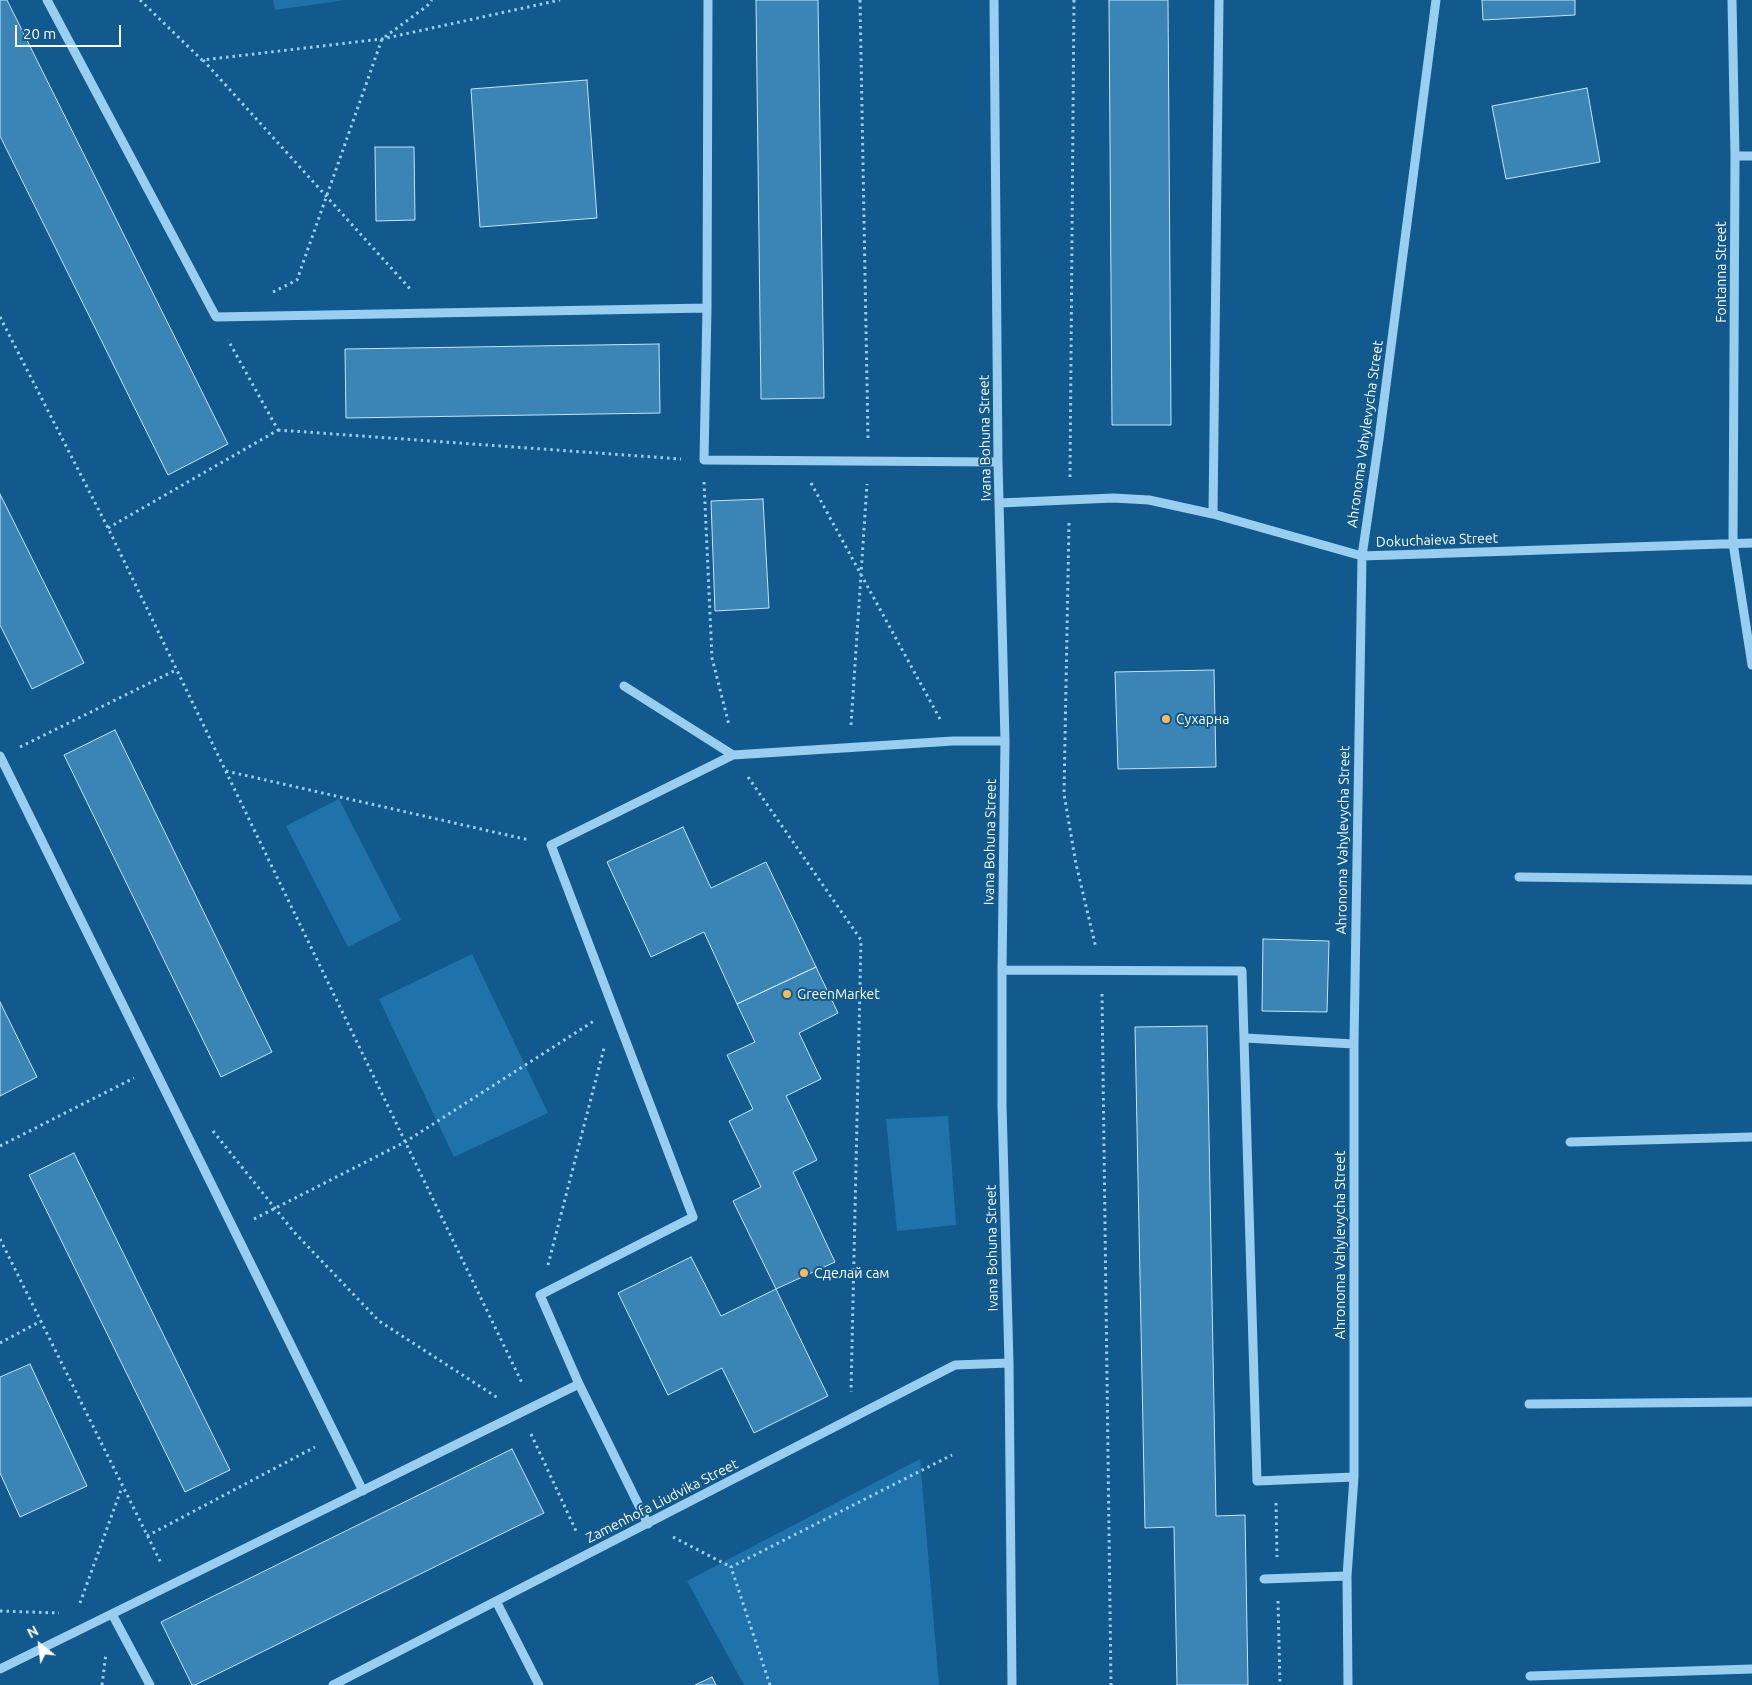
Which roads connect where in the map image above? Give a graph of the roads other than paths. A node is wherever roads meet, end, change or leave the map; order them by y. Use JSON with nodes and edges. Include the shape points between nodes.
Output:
{"nodes":[{"id":1,"x":47,"y":0,"type":"edge"},
{"id":2,"x":708,"y":0,"type":"edge"},
{"id":3,"x":994,"y":0,"type":"edge"},
{"id":4,"x":1219,"y":0,"type":"edge"},
{"id":5,"x":1436,"y":0,"type":"edge"},
{"id":6,"x":1732,"y":0,"type":"edge"},
{"id":7,"x":1735,"y":156,"type":"junction"},
{"id":8,"x":1752,"y":156,"type":"edge"},
{"id":9,"x":707,"y":308,"type":"junction"},
{"id":10,"x":998,"y":462,"type":"junction"},
{"id":11,"x":1000,"y":502,"type":"junction"},
{"id":12,"x":1213,"y":514,"type":"junction"},
{"id":13,"x":1733,"y":543,"type":"junction"},
{"id":14,"x":1752,"y":543,"type":"edge"},
{"id":15,"x":1362,"y":556,"type":"junction"},
{"id":16,"x":1752,"y":665,"type":"edge"},
{"id":17,"x":624,"y":686,"type":"dead end"},
{"id":18,"x":1005,"y":741,"type":"junction"},
{"id":19,"x":732,"y":755,"type":"junction"},
{"id":20,"x":0,"y":756,"type":"edge"},
{"id":21,"x":1519,"y":877,"type":"dead end"},
{"id":22,"x":1752,"y":880,"type":"edge"},
{"id":23,"x":1002,"y":970,"type":"junction"},
{"id":24,"x":1245,"y":1038,"type":"junction"},
{"id":25,"x":1354,"y":1044,"type":"junction"},
{"id":26,"x":1752,"y":1137,"type":"edge"},
{"id":27,"x":1570,"y":1142,"type":"dead end"},
{"id":28,"x":1009,"y":1363,"type":"junction"},
{"id":29,"x":579,"y":1384,"type":"junction"},
{"id":30,"x":1752,"y":1402,"type":"edge"},
{"id":31,"x":1529,"y":1404,"type":"dead end"},
{"id":32,"x":1354,"y":1477,"type":"junction"},
{"id":33,"x":363,"y":1490,"type":"junction"},
{"id":34,"x":648,"y":1524,"type":"junction"},
{"id":35,"x":1347,"y":1576,"type":"junction"},
{"id":36,"x":1264,"y":1579,"type":"dead end"},
{"id":37,"x":496,"y":1601,"type":"junction"},
{"id":38,"x":112,"y":1614,"type":"junction"},
{"id":39,"x":0,"y":1669,"type":"edge"},
{"id":40,"x":1752,"y":1669,"type":"edge"},
{"id":41,"x":1530,"y":1676,"type":"dead end"},
{"id":42,"x":150,"y":1685,"type":"edge"},
{"id":43,"x":333,"y":1685,"type":"edge"},
{"id":44,"x":539,"y":1685,"type":"edge"},
{"id":45,"x":1012,"y":1685,"type":"edge"},
{"id":46,"x":1348,"y":1685,"type":"edge"}],
"edges":[{"from":1,"to":9,"type":"street","via":[[216,317]]},
{"from":2,"to":9,"type":"street"},
{"from":3,"to":10,"type":"street","name":"Ivana Bohuna Street"},
{"from":4,"to":12,"type":"street"},
{"from":5,"to":15,"type":"street","name":"Ahronoma Vahylevycha Street"},
{"from":6,"to":7,"type":"street","name":"Fontanna Street"},
{"from":7,"to":8,"type":"street"},
{"from":7,"to":13,"type":"street","name":"Fontanna Street"},
{"from":9,"to":10,"type":"street","via":[[704,460]]},
{"from":10,"to":11,"type":"street","name":"Ivana Bohuna Street"},
{"from":11,"to":12,"type":"street","name":"Dokuchaieva Street","via":[[1149,500]]},
{"from":11,"to":18,"type":"street","name":"Ivana Bohuna Street"},
{"from":12,"to":15,"type":"street","name":"Dokuchaieva Street"},
{"from":13,"to":14,"type":"street","name":"Dokuchaieva Street"},
{"from":13,"to":15,"type":"street","name":"Dokuchaieva Street"},
{"from":13,"to":16,"type":"street","name":"Fontanna Street"},
{"from":15,"to":25,"type":"street","name":"Ahronoma Vahylevycha Street"},
{"from":17,"to":19,"type":"street"},
{"from":18,"to":19,"type":"street","via":[[953,741]]},
{"from":18,"to":23,"type":"street","name":"Ivana Bohuna Street"},
{"from":19,"to":29,"type":"street","via":[[551,845],[693,1217],[540,1295]]},
{"from":20,"to":33,"type":"street"},
{"from":21,"to":22,"type":"street"},
{"from":23,"to":24,"type":"street","via":[[1242,971]]},
{"from":23,"to":28,"type":"street","name":"Ivana Bohuna Street"},
{"from":24,"to":25,"type":"street"},
{"from":24,"to":32,"type":"street","via":[[1257,1481]]},
{"from":25,"to":32,"type":"street","name":"Ahronoma Vahylevycha Street"},
{"from":26,"to":27,"type":"street"},
{"from":28,"to":34,"type":"street","name":"Zamenhofa Liudvika Street","via":[[956,1365]]},
{"from":28,"to":45,"type":"street","name":"Ivana Bohuna Street"},
{"from":29,"to":33,"type":"street"},
{"from":29,"to":34,"type":"street"},
{"from":30,"to":31,"type":"street"},
{"from":32,"to":35,"type":"street","name":"Ahronoma Vahylevycha Street"},
{"from":33,"to":38,"type":"street"},
{"from":34,"to":37,"type":"street","name":"Zamenhofa Liudvika Street"},
{"from":35,"to":36,"type":"street"},
{"from":35,"to":46,"type":"street","name":"Ahronoma Vahylevycha Street"},
{"from":37,"to":43,"type":"street","name":"Zamenhofa Liudvika Street"},
{"from":37,"to":44,"type":"street"},
{"from":38,"to":39,"type":"street"},
{"from":38,"to":42,"type":"street"},
{"from":40,"to":41,"type":"street"}]}
